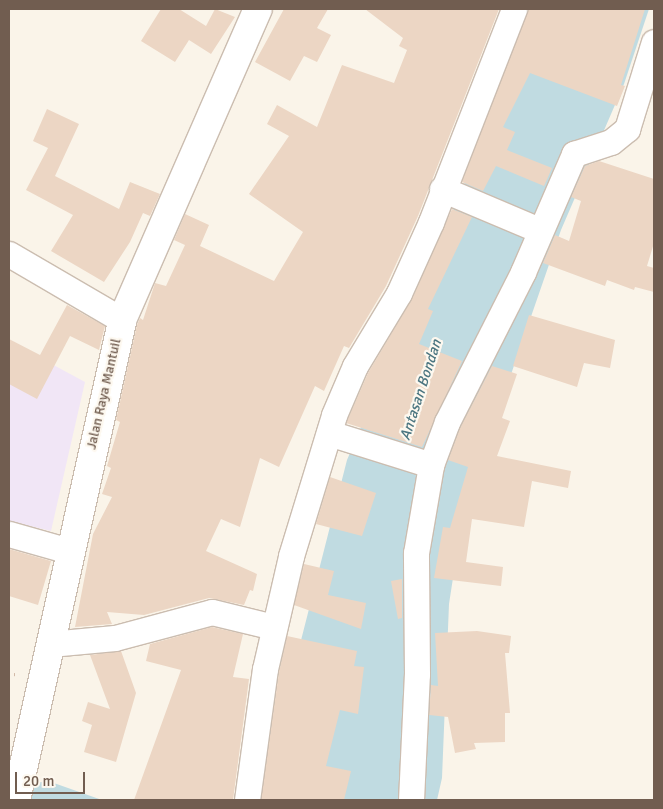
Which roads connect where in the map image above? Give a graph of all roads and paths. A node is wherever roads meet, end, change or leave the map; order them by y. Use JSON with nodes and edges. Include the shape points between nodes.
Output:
{"nodes":[{"id":1,"x":258,"y":9,"type":"edge"},
{"id":2,"x":514,"y":9,"type":"edge"},
{"id":3,"x":654,"y":42,"type":"edge"},
{"id":4,"x":442,"y":188,"type":"junction"},
{"id":5,"x":540,"y":230,"type":"junction"},
{"id":6,"x":9,"y":254,"type":"edge"},
{"id":7,"x":122,"y":320,"type":"junction"},
{"id":8,"x":329,"y":434,"type":"junction"},
{"id":9,"x":431,"y":465,"type":"junction"},
{"id":10,"x":9,"y":534,"type":"edge"},
{"id":11,"x":69,"y":551,"type":"junction"},
{"id":12,"x":274,"y":628,"type":"junction"},
{"id":13,"x":50,"y":644,"type":"junction"},
{"id":14,"x":16,"y":800,"type":"edge"},
{"id":15,"x":247,"y":800,"type":"edge"},
{"id":16,"x":411,"y":800,"type":"edge"}],
"edges":[{"from":1,"to":7,"type":"street","name":"Jalan Raya Mantuil"},
{"from":2,"to":4,"type":"street"},
{"from":3,"to":5,"type":"street","via":[[627,129],[612,142],[574,154]]},
{"from":4,"to":5,"type":"street"},
{"from":4,"to":8,"type":"street","via":[[431,222],[399,293],[355,366]]},
{"from":5,"to":9,"type":"street","via":[[523,272],[447,422]]},
{"from":6,"to":7,"type":"street"},
{"from":7,"to":11,"type":"street","name":"Jalan Raya Mantuil"},
{"from":8,"to":9,"type":"street"},
{"from":8,"to":12,"type":"street","via":[[291,556]]},
{"from":9,"to":16,"type":"street","via":[[416,553]]},
{"from":10,"to":11,"type":"street"},
{"from":11,"to":13,"type":"street","name":"Jalan Raya Mantuil"},
{"from":12,"to":13,"type":"street","via":[[212,612],[115,638]]},
{"from":12,"to":15,"type":"street","via":[[264,669]]},
{"from":13,"to":14,"type":"street","name":"Jalan Raya Mantuil"}]}
